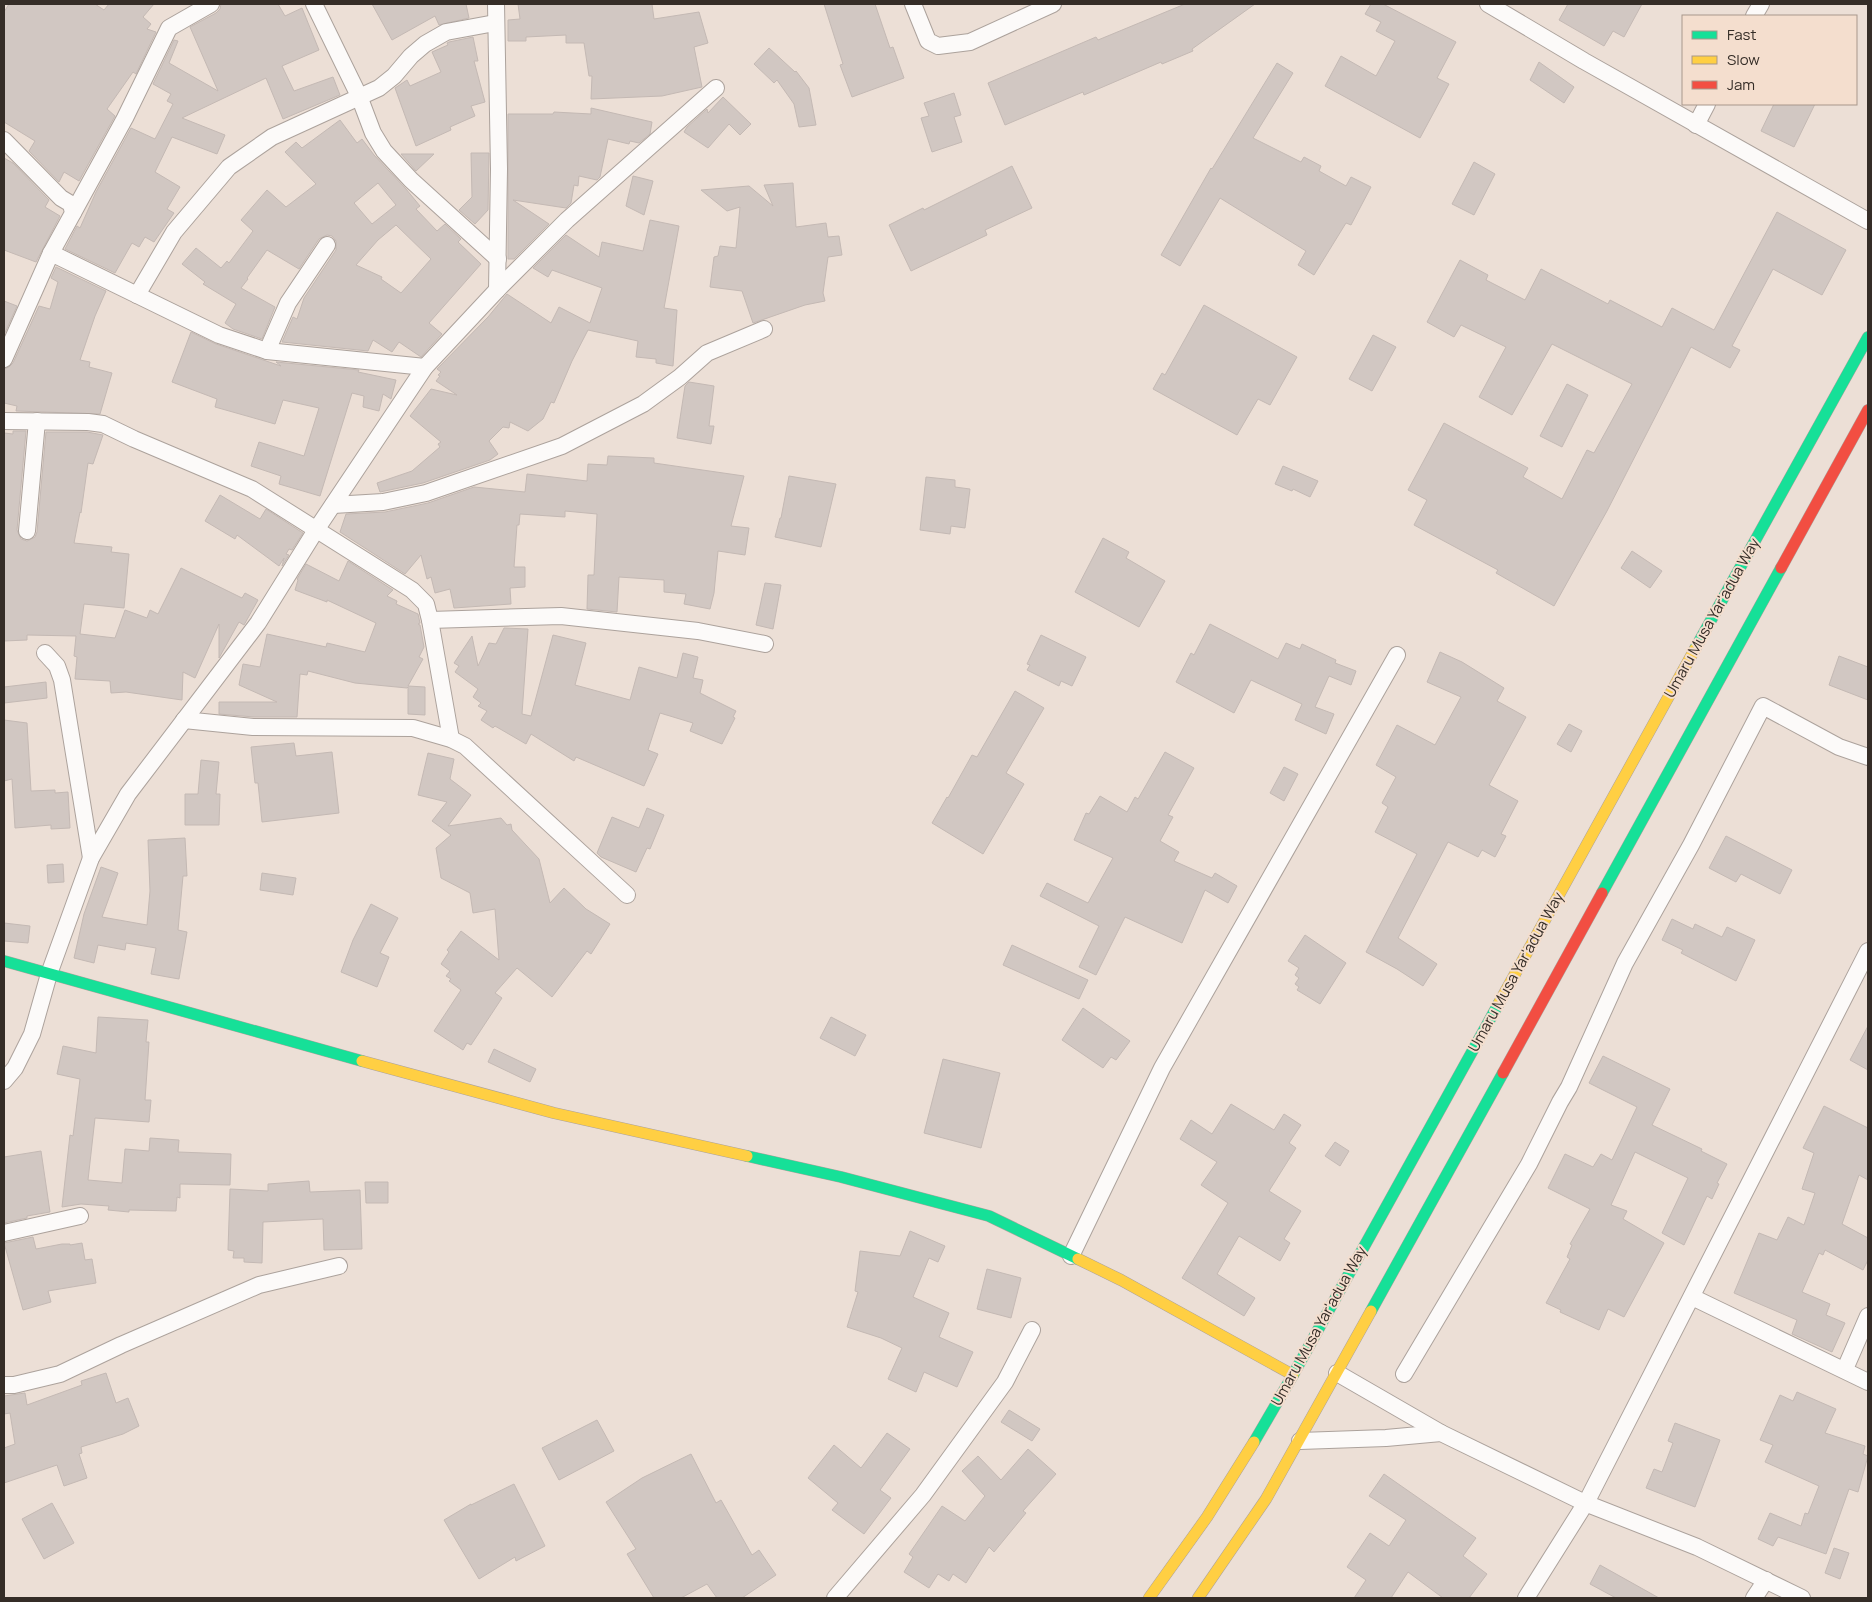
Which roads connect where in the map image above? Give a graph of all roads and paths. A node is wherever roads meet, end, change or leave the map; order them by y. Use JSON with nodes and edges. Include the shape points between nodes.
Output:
{"nodes":[{"id":1,"x":211,"y":4,"type":"edge"},
{"id":2,"x":314,"y":4,"type":"edge"},
{"id":3,"x":496,"y":4,"type":"edge"},
{"id":4,"x":913,"y":4,"type":"edge"},
{"id":5,"x":1053,"y":4,"type":"edge"},
{"id":6,"x":1488,"y":4,"type":"edge"},
{"id":7,"x":1761,"y":4,"type":"edge"},
{"id":8,"x":1514,"y":10,"type":"edge"},
{"id":9,"x":1755,"y":15,"type":"edge"},
{"id":10,"x":495,"y":23,"type":"junction"},
{"id":11,"x":716,"y":88,"type":"dead end"},
{"id":12,"x":359,"y":96,"type":"junction"},
{"id":13,"x":1706,"y":105,"type":"edge"},
{"id":14,"x":1696,"y":124,"type":"junction"},
{"id":15,"x":4,"y":140,"type":"edge"},
{"id":16,"x":73,"y":213,"type":"junction"},
{"id":17,"x":1868,"y":221,"type":"edge"},
{"id":18,"x":327,"y":245,"type":"dead end"},
{"id":19,"x":51,"y":253,"type":"junction"},
{"id":20,"x":498,"y":258,"type":"junction"},
{"id":21,"x":497,"y":290,"type":"junction"},
{"id":22,"x":137,"y":295,"type":"junction"},
{"id":23,"x":764,"y":329,"type":"dead end"},
{"id":24,"x":1868,"y":337,"type":"edge"},
{"id":25,"x":266,"y":351,"type":"junction"},
{"id":26,"x":4,"y":359,"type":"edge"},
{"id":27,"x":425,"y":367,"type":"junction"},
{"id":28,"x":1868,"y":410,"type":"edge"},
{"id":29,"x":4,"y":421,"type":"edge"},
{"id":30,"x":36,"y":422,"type":"junction"},
{"id":31,"x":333,"y":505,"type":"junction"},
{"id":32,"x":316,"y":530,"type":"junction"},
{"id":33,"x":27,"y":531,"type":"dead end"},
{"id":34,"x":430,"y":620,"type":"junction"},
{"id":35,"x":765,"y":644,"type":"dead end"},
{"id":36,"x":45,"y":653,"type":"dead end"},
{"id":37,"x":1397,"y":655,"type":"dead end"},
{"id":38,"x":184,"y":720,"type":"junction"},
{"id":39,"x":451,"y":739,"type":"junction"},
{"id":40,"x":1868,"y":757,"type":"edge"},
{"id":41,"x":91,"y":858,"type":"junction"},
{"id":42,"x":627,"y":895,"type":"dead end"},
{"id":43,"x":1868,"y":951,"type":"edge"},
{"id":44,"x":4,"y":961,"type":"edge"},
{"id":45,"x":49,"y":974,"type":"junction"},
{"id":46,"x":4,"y":1081,"type":"edge"},
{"id":47,"x":80,"y":1216,"type":"dead end"},
{"id":48,"x":4,"y":1233,"type":"edge"},
{"id":49,"x":1071,"y":1256,"type":"junction"},
{"id":50,"x":340,"y":1266,"type":"dead end"},
{"id":51,"x":1692,"y":1298,"type":"junction"},
{"id":52,"x":1868,"y":1316,"type":"edge"},
{"id":53,"x":1032,"y":1330,"type":"dead end"},
{"id":54,"x":1845,"y":1369,"type":"junction"},
{"id":55,"x":1337,"y":1373,"type":"junction"},
{"id":56,"x":1404,"y":1374,"type":"dead end"},
{"id":57,"x":1293,"y":1375,"type":"junction"},
{"id":58,"x":1868,"y":1382,"type":"edge"},
{"id":59,"x":4,"y":1385,"type":"edge"},
{"id":60,"x":1441,"y":1433,"type":"junction"},
{"id":61,"x":1300,"y":1440,"type":"junction"},
{"id":62,"x":1585,"y":1503,"type":"junction"},
{"id":63,"x":1766,"y":1580,"type":"junction"},
{"id":64,"x":835,"y":1598,"type":"edge"},
{"id":65,"x":1149,"y":1598,"type":"edge"},
{"id":66,"x":1198,"y":1598,"type":"edge"},
{"id":67,"x":1526,"y":1598,"type":"edge"},
{"id":68,"x":1754,"y":1598,"type":"edge"},
{"id":69,"x":1802,"y":1598,"type":"edge"}],
"edges":[{"from":1,"to":16,"type":"street","via":[[169,28]]},
{"from":2,"to":12,"type":"street"},
{"from":3,"to":10,"type":"street"},
{"from":4,"to":5,"type":"street","via":[[928,41],[938,46],[970,42]]},
{"from":6,"to":8,"type":"street"},
{"from":7,"to":9,"type":"street"},
{"from":8,"to":14,"type":"street"},
{"from":10,"to":12,"type":"street","via":[[446,32],[425,44],[379,88]]},
{"from":10,"to":20,"type":"street"},
{"from":11,"to":21,"type":"street","via":[[567,220]]},
{"from":12,"to":20,"type":"street","via":[[373,133],[388,157]]},
{"from":12,"to":22,"type":"street","via":[[272,137],[228,167],[174,232]]},
{"from":13,"to":14,"type":"street"},
{"from":14,"to":17,"type":"street"},
{"from":15,"to":16,"type":"street","via":[[61,198],[71,204]]},
{"from":16,"to":19,"type":"street"},
{"from":18,"to":25,"type":"street","via":[[288,303]]},
{"from":19,"to":22,"type":"street"},
{"from":19,"to":26,"type":"street"},
{"from":20,"to":21,"type":"street"},
{"from":21,"to":27,"type":"street"},
{"from":22,"to":25,"type":"street","via":[[219,335]]},
{"from":23,"to":31,"type":"street","via":[[707,353],[643,404],[562,446],[426,493],[383,502]]},
{"from":24,"to":57,"type":"main road","name":"Umaru Musa Yar'adua Way","via":[[1343,1294]]},
{"from":25,"to":27,"type":"street"},
{"from":27,"to":31,"type":"street"},
{"from":28,"to":55,"type":"main road","via":[[1368,1308]]},
{"from":29,"to":30,"type":"street"},
{"from":30,"to":32,"type":"street","via":[[104,424],[252,489]]},
{"from":30,"to":33,"type":"street"},
{"from":31,"to":32,"type":"street"},
{"from":32,"to":34,"type":"street","via":[[412,590],[426,604]]},
{"from":32,"to":38,"type":"street","via":[[258,623]]},
{"from":34,"to":35,"type":"street","via":[[561,616],[698,631]]},
{"from":34,"to":39,"type":"street"},
{"from":36,"to":41,"type":"street","via":[[57,666],[62,680]]},
{"from":37,"to":49,"type":"street","via":[[1162,1068]]},
{"from":38,"to":39,"type":"street","via":[[253,728],[413,728]]},
{"from":38,"to":41,"type":"street","via":[[128,794]]},
{"from":39,"to":42,"type":"street","via":[[465,746]]},
{"from":40,"to":56,"type":"street","via":[[1839,747],[1763,706],[1625,963],[1569,1087],[1529,1164]]},
{"from":41,"to":45,"type":"street"},
{"from":43,"to":51,"type":"street"},
{"from":44,"to":45,"type":"main road"},
{"from":45,"to":46,"type":"street","via":[[32,1034]]},
{"from":45,"to":49,"type":"main road","via":[[554,1113],[841,1177],[989,1216]]},
{"from":47,"to":48,"type":"street"},
{"from":49,"to":57,"type":"main road"},
{"from":50,"to":59,"type":"street","via":[[259,1285],[60,1374]]},
{"from":51,"to":54,"type":"street"},
{"from":51,"to":62,"type":"street"},
{"from":52,"to":54,"type":"street"},
{"from":53,"to":64,"type":"street","via":[[1005,1382],[923,1496]]},
{"from":54,"to":58,"type":"street"},
{"from":55,"to":60,"type":"street"},
{"from":55,"to":61,"type":"main road"},
{"from":57,"to":65,"type":"main road","name":"Umaru Musa Yar'adua Way","via":[[1234,1476]]},
{"from":60,"to":61,"type":"street"},
{"from":60,"to":62,"type":"street"},
{"from":61,"to":66,"type":"main road","via":[[1266,1499]]},
{"from":62,"to":63,"type":"street","via":[[1697,1547]]},
{"from":62,"to":67,"type":"street"},
{"from":63,"to":68,"type":"street"},
{"from":63,"to":69,"type":"street"}]}
